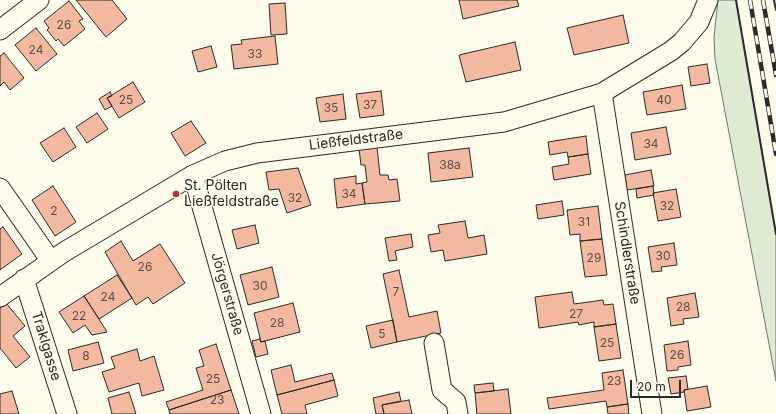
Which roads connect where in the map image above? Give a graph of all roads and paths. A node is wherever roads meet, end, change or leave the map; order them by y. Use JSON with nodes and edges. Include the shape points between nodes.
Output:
{"nodes":[{"id":1,"x":39,"y":0,"type":"edge"},
{"id":2,"x":708,"y":0,"type":"edge"},
{"id":3,"x":0,"y":30,"type":"edge"},
{"id":4,"x":602,"y":93,"type":"junction"},
{"id":5,"x":193,"y":175,"type":"junction"},
{"id":6,"x":0,"y":188,"type":"edge"},
{"id":7,"x":51,"y":262,"type":"junction"},
{"id":8,"x":24,"y":279,"type":"junction"},
{"id":9,"x":0,"y":297,"type":"edge"},
{"id":10,"x":434,"y":343,"type":"dead end"},
{"id":11,"x":67,"y":414,"type":"edge"},
{"id":12,"x":261,"y":414,"type":"edge"},
{"id":13,"x":458,"y":414,"type":"edge"},
{"id":14,"x":652,"y":414,"type":"edge"}],
"edges":[{"from":1,"to":3,"type":"street"},
{"from":2,"to":4,"type":"street","name":"Ließfeldstraße","via":[[699,22],[682,42]]},
{"from":4,"to":5,"type":"street","name":"Ließfeldstraße","via":[[504,122],[257,153],[225,161]]},
{"from":4,"to":14,"type":"street","name":"Schindlerstraße"},
{"from":5,"to":7,"type":"street","name":"Ließfeldstraße"},
{"from":5,"to":12,"type":"street","name":"Jörgerstraße"},
{"from":6,"to":7,"type":"street"},
{"from":7,"to":8,"type":"street","name":"Ließfeldstraße"},
{"from":8,"to":9,"type":"street","name":"Ließfeldstraße"},
{"from":8,"to":11,"type":"street","name":"Traklgasse"},
{"from":10,"to":13,"type":"street","via":[[442,390],[456,402]]}]}
